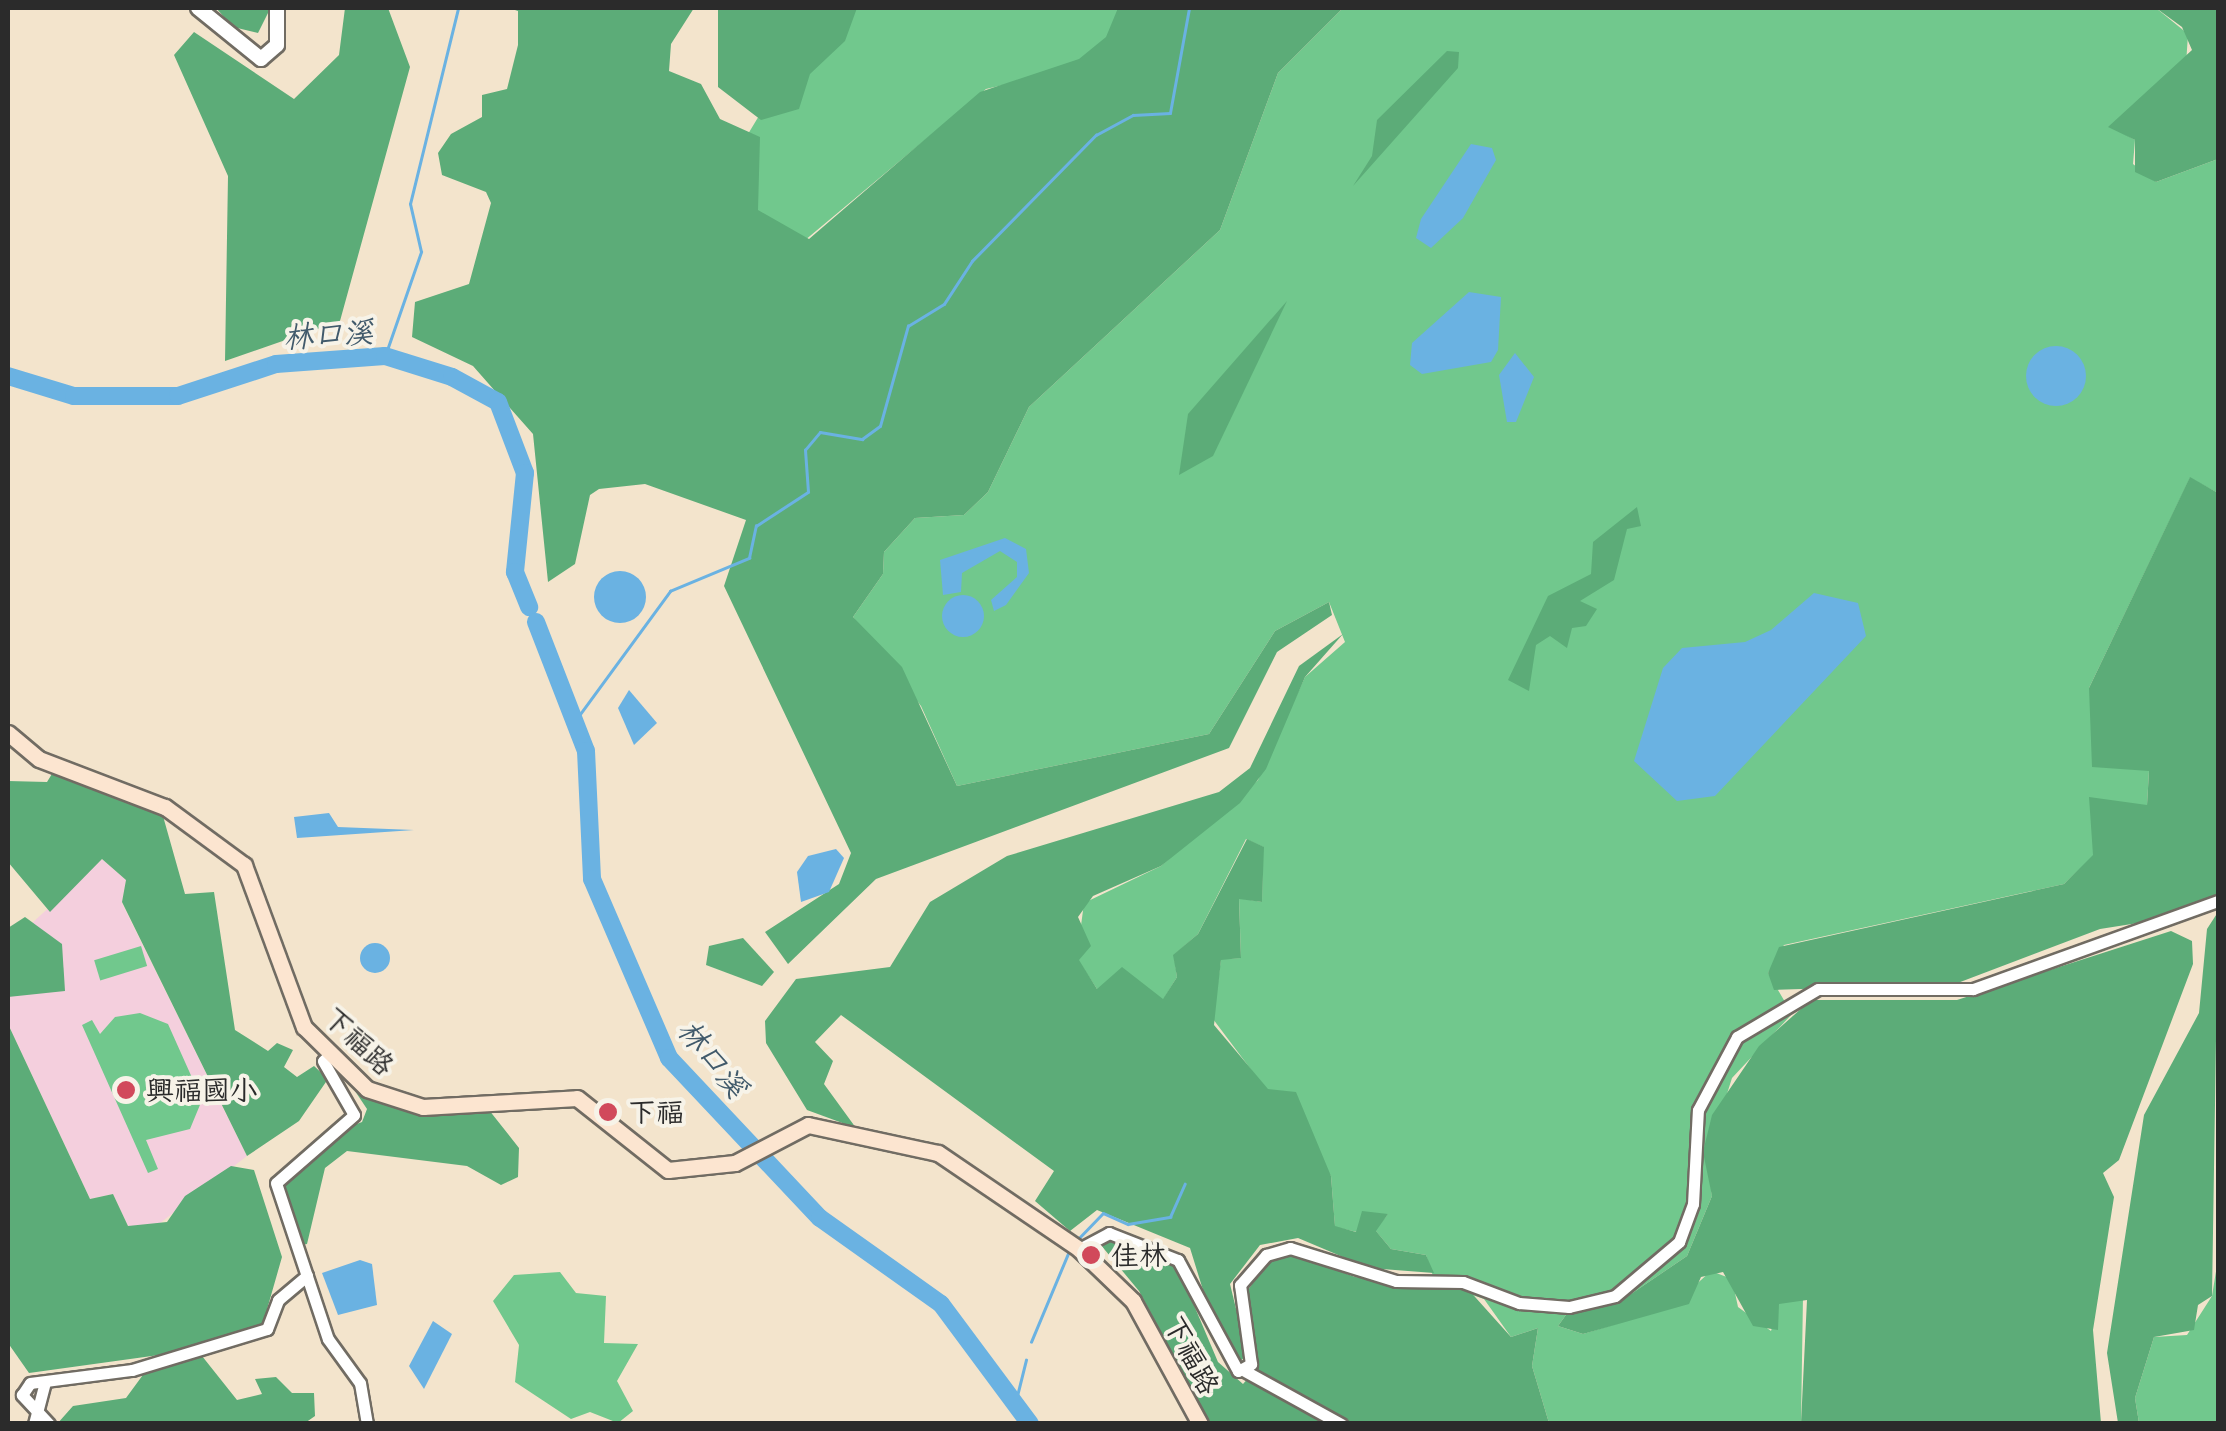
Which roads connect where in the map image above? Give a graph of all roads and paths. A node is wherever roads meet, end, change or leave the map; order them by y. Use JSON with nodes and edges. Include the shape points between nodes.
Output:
{"nodes":[{"id":1,"x":198,"y":8,"type":"edge"},
{"id":2,"x":278,"y":8,"type":"edge"},
{"id":3,"x":8,"y":733,"type":"edge"},
{"id":4,"x":2218,"y":901,"type":"edge"},
{"id":5,"x":331,"y":1053,"type":"junction"},
{"id":6,"x":1078,"y":1249,"type":"junction"},
{"id":7,"x":307,"y":1276,"type":"junction"},
{"id":8,"x":1245,"y":1371,"type":"junction"},
{"id":9,"x":44,"y":1382,"type":"junction"},
{"id":10,"x":37,"y":1408,"type":"junction"},
{"id":11,"x":34,"y":1424,"type":"edge"},
{"id":12,"x":49,"y":1424,"type":"edge"},
{"id":13,"x":367,"y":1424,"type":"edge"},
{"id":14,"x":1200,"y":1424,"type":"edge"},
{"id":15,"x":1340,"y":1424,"type":"edge"}],
"edges":[{"from":1,"to":2,"type":"street","via":[[245,50],[271,59]]},
{"from":3,"to":5,"type":"main road","name":"下福路","via":[[39,759],[165,807],[244,865],[297,1014]]},
{"from":4,"to":8,"type":"street","via":[[1974,989],[1818,989],[1737,1037],[1698,1110],[1692,1204],[1678,1242],[1616,1296],[1568,1306],[1518,1303],[1463,1282],[1396,1281],[1290,1248],[1266,1255],[1240,1285]]},
{"from":5,"to":6,"type":"main road","name":"下福路","via":[[392,1101],[577,1098],[649,1162],[686,1171],[735,1163],[780,1133],[808,1125],[938,1152]]},
{"from":5,"to":7,"type":"street","via":[[323,1061],[354,1115],[276,1183]]},
{"from":6,"to":8,"type":"street","via":[[1109,1233],[1178,1260],[1230,1365]]},
{"from":6,"to":14,"type":"main road","name":"下福路","via":[[1133,1301]]},
{"from":7,"to":9,"type":"street","via":[[278,1300],[266,1329],[132,1370]]},
{"from":7,"to":13,"type":"street","via":[[328,1338],[360,1384]]},
{"from":8,"to":15,"type":"street"},
{"from":9,"to":10,"type":"street"},
{"from":9,"to":10,"type":"street","via":[[23,1387]]},
{"from":10,"to":11,"type":"street"},
{"from":10,"to":12,"type":"street"}]}
